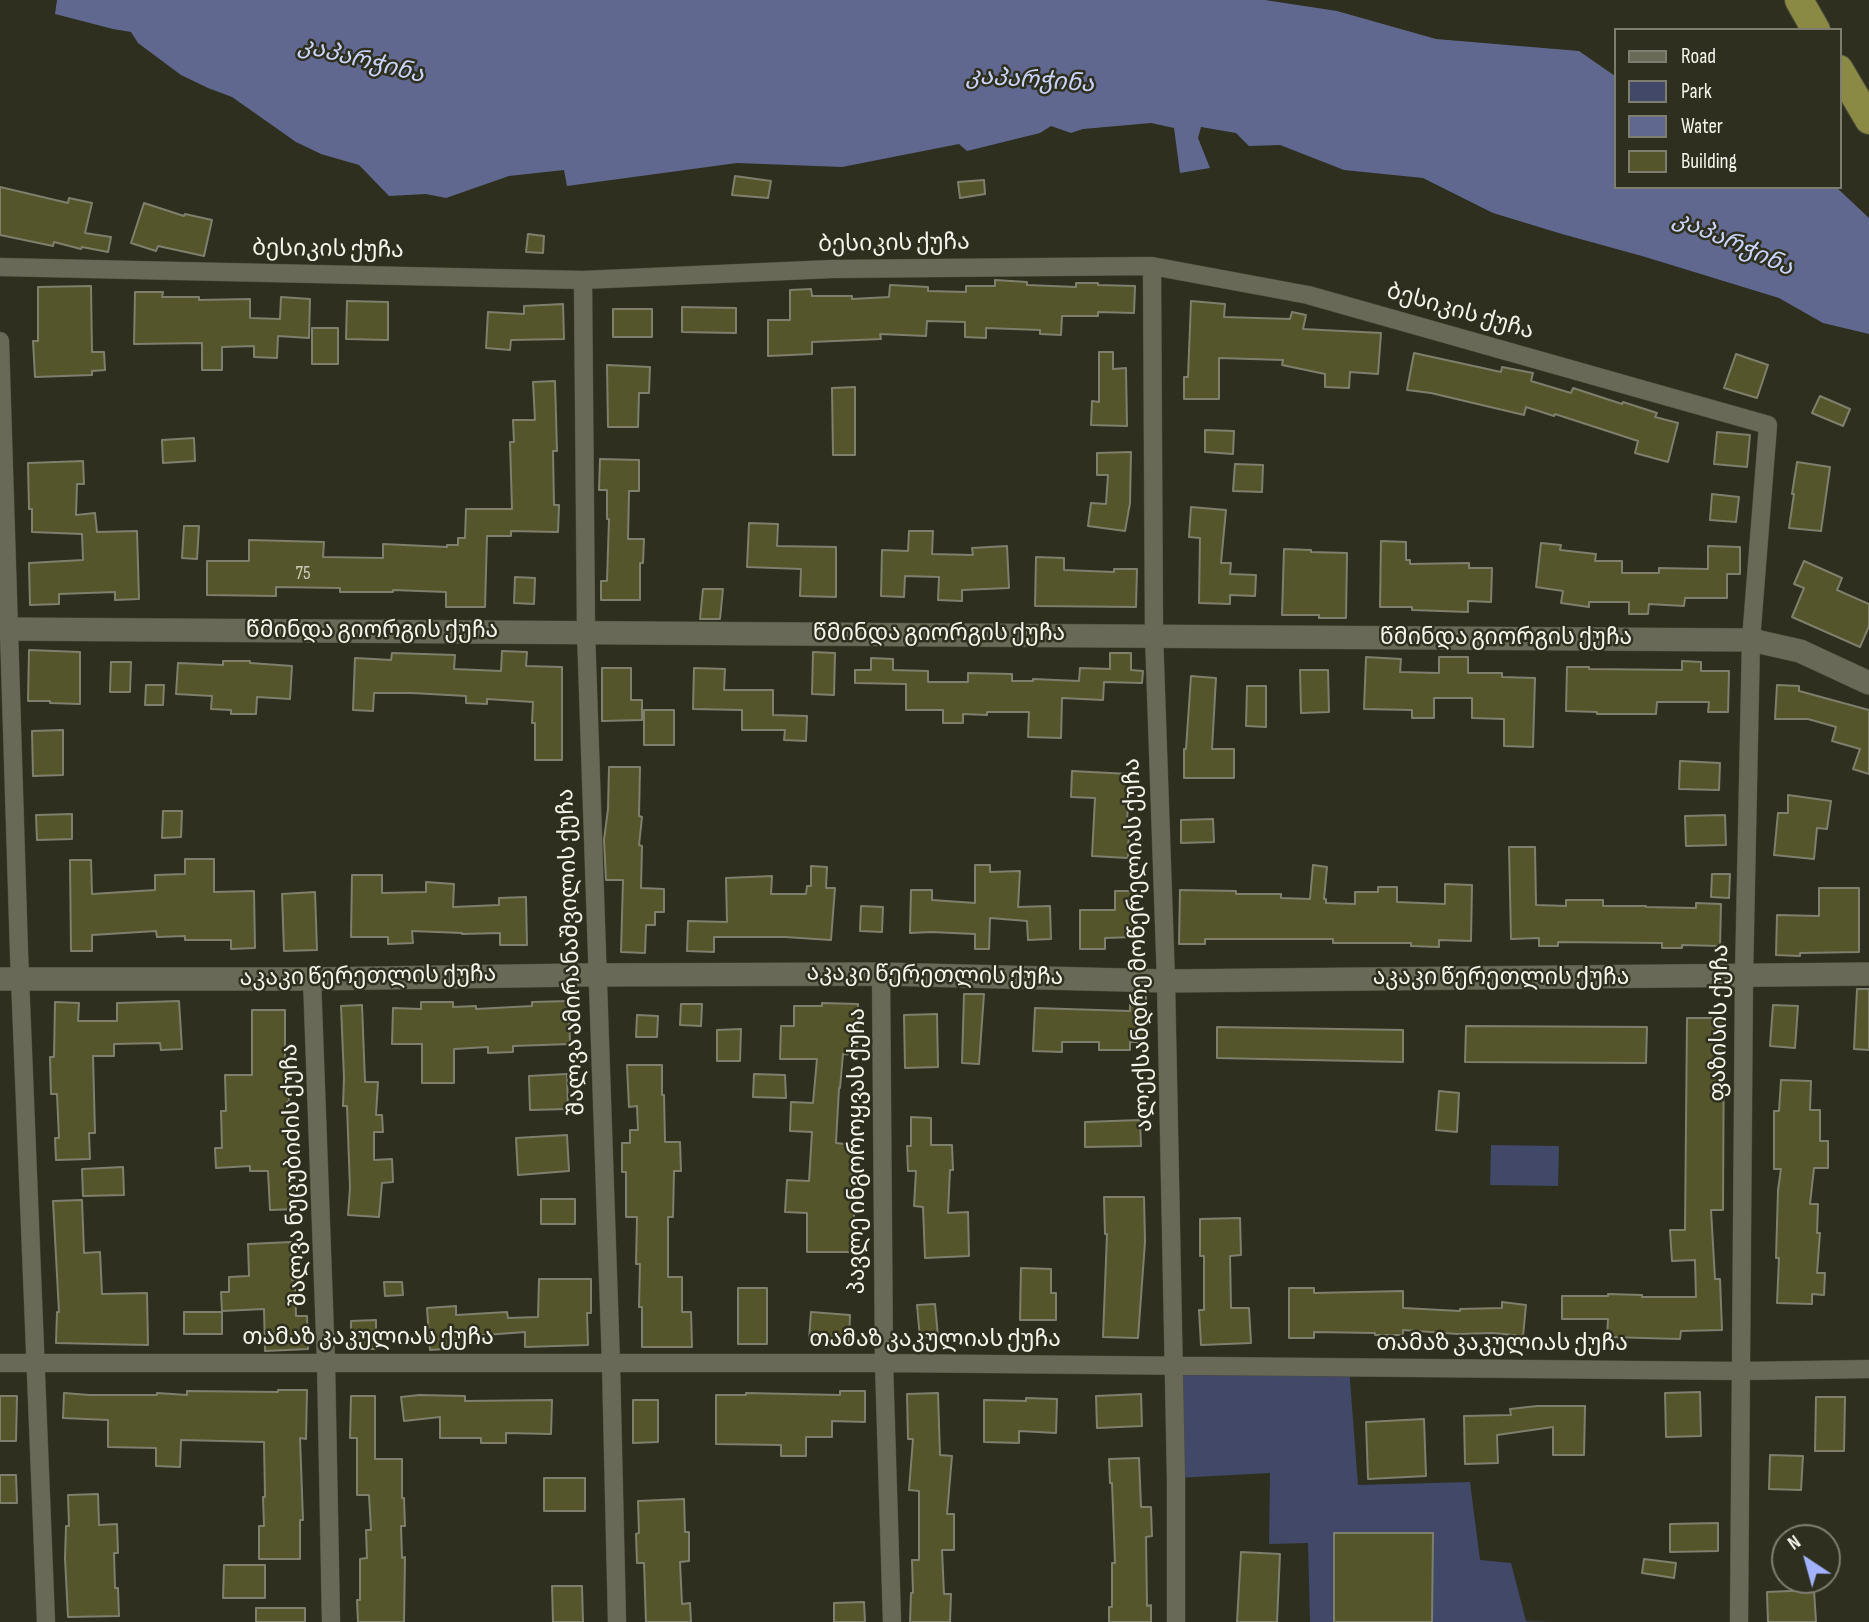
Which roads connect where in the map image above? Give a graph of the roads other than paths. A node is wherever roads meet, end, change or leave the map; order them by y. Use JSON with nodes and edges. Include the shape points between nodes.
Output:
{"nodes":[{"id":1,"x":1799,"y":0,"type":"edge"},
{"id":2,"x":1815,"y":28,"type":"edge"},
{"id":3,"x":1841,"y":72,"type":"edge"},
{"id":4,"x":1869,"y":120,"type":"edge"},
{"id":5,"x":1152,"y":266,"type":"junction"},
{"id":6,"x":0,"y":267,"type":"edge"},
{"id":7,"x":583,"y":279,"type":"junction"},
{"id":8,"x":0,"y":341,"type":"edge"},
{"id":9,"x":1768,"y":425,"type":"joint"},
{"id":10,"x":4,"y":629,"type":"edge"},
{"id":11,"x":586,"y":632,"type":"junction"},
{"id":12,"x":1154,"y":635,"type":"junction"},
{"id":13,"x":1751,"y":640,"type":"junction"},
{"id":14,"x":1869,"y":683,"type":"edge"},
{"id":15,"x":881,"y":974,"type":"junction"},
{"id":16,"x":1869,"y":974,"type":"edge"},
{"id":17,"x":597,"y":975,"type":"junction"},
{"id":18,"x":1744,"y":975,"type":"junction"},
{"id":19,"x":10,"y":979,"type":"edge"},
{"id":20,"x":312,"y":979,"type":"junction"},
{"id":21,"x":1166,"y":981,"type":"junction"},
{"id":22,"x":326,"y":1362,"type":"junction"},
{"id":23,"x":0,"y":1363,"type":"edge"},
{"id":24,"x":35,"y":1363,"type":"junction"},
{"id":25,"x":884,"y":1363,"type":"junction"},
{"id":26,"x":611,"y":1364,"type":"junction"},
{"id":27,"x":1173,"y":1366,"type":"junction"},
{"id":28,"x":1869,"y":1369,"type":"edge"},
{"id":29,"x":1741,"y":1371,"type":"junction"},
{"id":30,"x":46,"y":1622,"type":"edge"},
{"id":31,"x":331,"y":1622,"type":"edge"},
{"id":32,"x":617,"y":1622,"type":"edge"},
{"id":33,"x":892,"y":1622,"type":"edge"},
{"id":34,"x":1177,"y":1622,"type":"edge"},
{"id":35,"x":1739,"y":1622,"type":"edge"}],
"edges":[{"from":1,"to":2,"type":"highway"},
{"from":3,"to":4,"type":"highway"},
{"from":5,"to":7,"type":"street","name":"ბესიკის ქუჩა","via":[[832,269]]},
{"from":5,"to":9,"type":"street","name":"ბესიკის ქუჩა","via":[[1308,295]]},
{"from":5,"to":12,"type":"street","name":"ალექსანდრე მოწერელიას ქუჩა"},
{"from":6,"to":7,"type":"street","name":"ბესიკის ქუჩა"},
{"from":7,"to":11,"type":"street","name":"შალვა ამირანაშვილის ქუჩა"},
{"from":8,"to":10,"type":"street"},
{"from":9,"to":13,"type":"street","name":"ფაზისის ქუჩა"},
{"from":10,"to":11,"type":"main road","name":"წმინდა გიორგის ქუჩა"},
{"from":10,"to":19,"type":"street"},
{"from":11,"to":12,"type":"main road","name":"წმინდა გიორგის ქუჩა"},
{"from":11,"to":17,"type":"street","name":"შალვა ამირანაშვილის ქუჩა"},
{"from":12,"to":13,"type":"main road","name":"წმინდა გიორგის ქუჩა"},
{"from":12,"to":21,"type":"street","name":"ალექსანდრე მოწერელიას ქუჩა"},
{"from":13,"to":14,"type":"main road","name":"წმინდა გიორგის ქუჩა","via":[[1800,651]]},
{"from":13,"to":18,"type":"street","name":"ფაზისის ქუჩა"},
{"from":15,"to":17,"type":"main road","name":"აკაკი წერეთლის ქუჩა"},
{"from":15,"to":21,"type":"main road","name":"აკაკი წერეთლის ქუჩა"},
{"from":15,"to":25,"type":"street","name":"პავლე ინგოროყვას ქუჩა"},
{"from":16,"to":18,"type":"main road","name":"აკაკი წერეთლის ქუჩა"},
{"from":17,"to":20,"type":"main road","name":"აკაკი წერეთლის ქუჩა"},
{"from":17,"to":26,"type":"street","name":"შალვა ამირანაშვილის ქუჩა"},
{"from":18,"to":21,"type":"main road","name":"აკაკი წერეთლის ქუჩა"},
{"from":18,"to":29,"type":"street","name":"ფაზისის ქუჩა"},
{"from":19,"to":20,"type":"main road","name":"აკაკი წერეთლის ქუჩა"},
{"from":19,"to":24,"type":"street"},
{"from":20,"to":22,"type":"street","name":"შალვა ნუცუბიძის ქუჩა"},
{"from":21,"to":27,"type":"street","name":"ალექსანდრე მოწერელიას ქუჩა"},
{"from":22,"to":24,"type":"street","name":"თამაზ კაკულიას ქუჩა"},
{"from":22,"to":26,"type":"street","name":"თამაზ კაკულიას ქუჩა"},
{"from":22,"to":31,"type":"street","name":"შალვა ნუცუბიძის ქუჩა"},
{"from":23,"to":24,"type":"street","name":"თამაზ კაკულიას ქუჩა"},
{"from":24,"to":30,"type":"street"},
{"from":25,"to":26,"type":"street","name":"თამაზ კაკულიას ქუჩა"},
{"from":25,"to":27,"type":"street","name":"თამაზ კაკულიას ქუჩა"},
{"from":25,"to":33,"type":"street","name":"პავლე ინგოროყვას ქუჩა"},
{"from":26,"to":32,"type":"street","name":"შალვა ამირანაშვილის ქუჩა"},
{"from":27,"to":29,"type":"street","name":"თამაზ კაკულიას ქუჩა"},
{"from":27,"to":34,"type":"street","name":"ალექსანდრე მოწერელიას ქუჩა"},
{"from":28,"to":29,"type":"street","name":"თამაზ კაკულიას ქუჩა"},
{"from":29,"to":35,"type":"street","name":"ფაზისის ქუჩა"}]}
